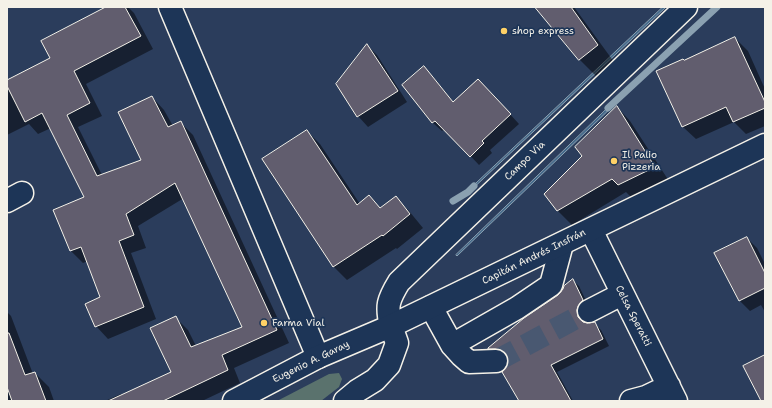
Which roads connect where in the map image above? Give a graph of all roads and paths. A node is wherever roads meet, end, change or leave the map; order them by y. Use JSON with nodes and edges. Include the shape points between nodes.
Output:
{"nodes":[{"id":1,"x":170,"y":7,"type":"edge"},
{"id":2,"x":686,"y":7,"type":"edge"},
{"id":3,"x":765,"y":145,"type":"edge"},
{"id":4,"x":591,"y":230,"type":"junction"},
{"id":5,"x":562,"y":244,"type":"junction"},
{"id":6,"x":622,"y":294,"type":"junction"},
{"id":7,"x":431,"y":307,"type":"junction"},
{"id":8,"x":589,"y":311,"type":"tunnel mouth"},
{"id":9,"x":391,"y":326,"type":"junction"},
{"id":10,"x":452,"y":345,"type":"junction"},
{"id":11,"x":318,"y":357,"type":"junction"},
{"id":12,"x":496,"y":361,"type":"tunnel mouth"},
{"id":13,"x":673,"y":393,"type":"edge"},
{"id":14,"x":234,"y":401,"type":"edge"},
{"id":15,"x":345,"y":401,"type":"edge"},
{"id":16,"x":631,"y":401,"type":"edge"}],
"edges":[{"from":1,"to":11,"type":"street"},
{"from":2,"to":9,"type":"street","name":"Campo Via","via":[[399,282],[389,302]]},
{"from":3,"to":4,"type":"street","name":"Capitán Andrés Insfrán"},
{"from":4,"to":5,"type":"street","name":"Capitán Andrés Insfrán"},
{"from":4,"to":6,"type":"street","name":"Celsa Speratti"},
{"from":5,"to":7,"type":"street","name":"Capitán Andrés Insfrán"},
{"from":5,"to":10,"type":"street","via":[[551,285],[517,308]]},
{"from":6,"to":8,"type":"street"},
{"from":6,"to":13,"type":"street","name":"Celsa Speratti"},
{"from":7,"to":9,"type":"street","name":"Capitán Andrés Insfrán"},
{"from":7,"to":10,"type":"street"},
{"from":9,"to":11,"type":"street","name":"Eugenio A. Garay"},
{"from":9,"to":15,"type":"street","via":[[397,343],[389,365],[375,380]]},
{"from":10,"to":12,"type":"street","via":[[469,362]]},
{"from":11,"to":14,"type":"street","name":"Eugenio A. Garay"},
{"from":13,"to":16,"type":"street"}]}
